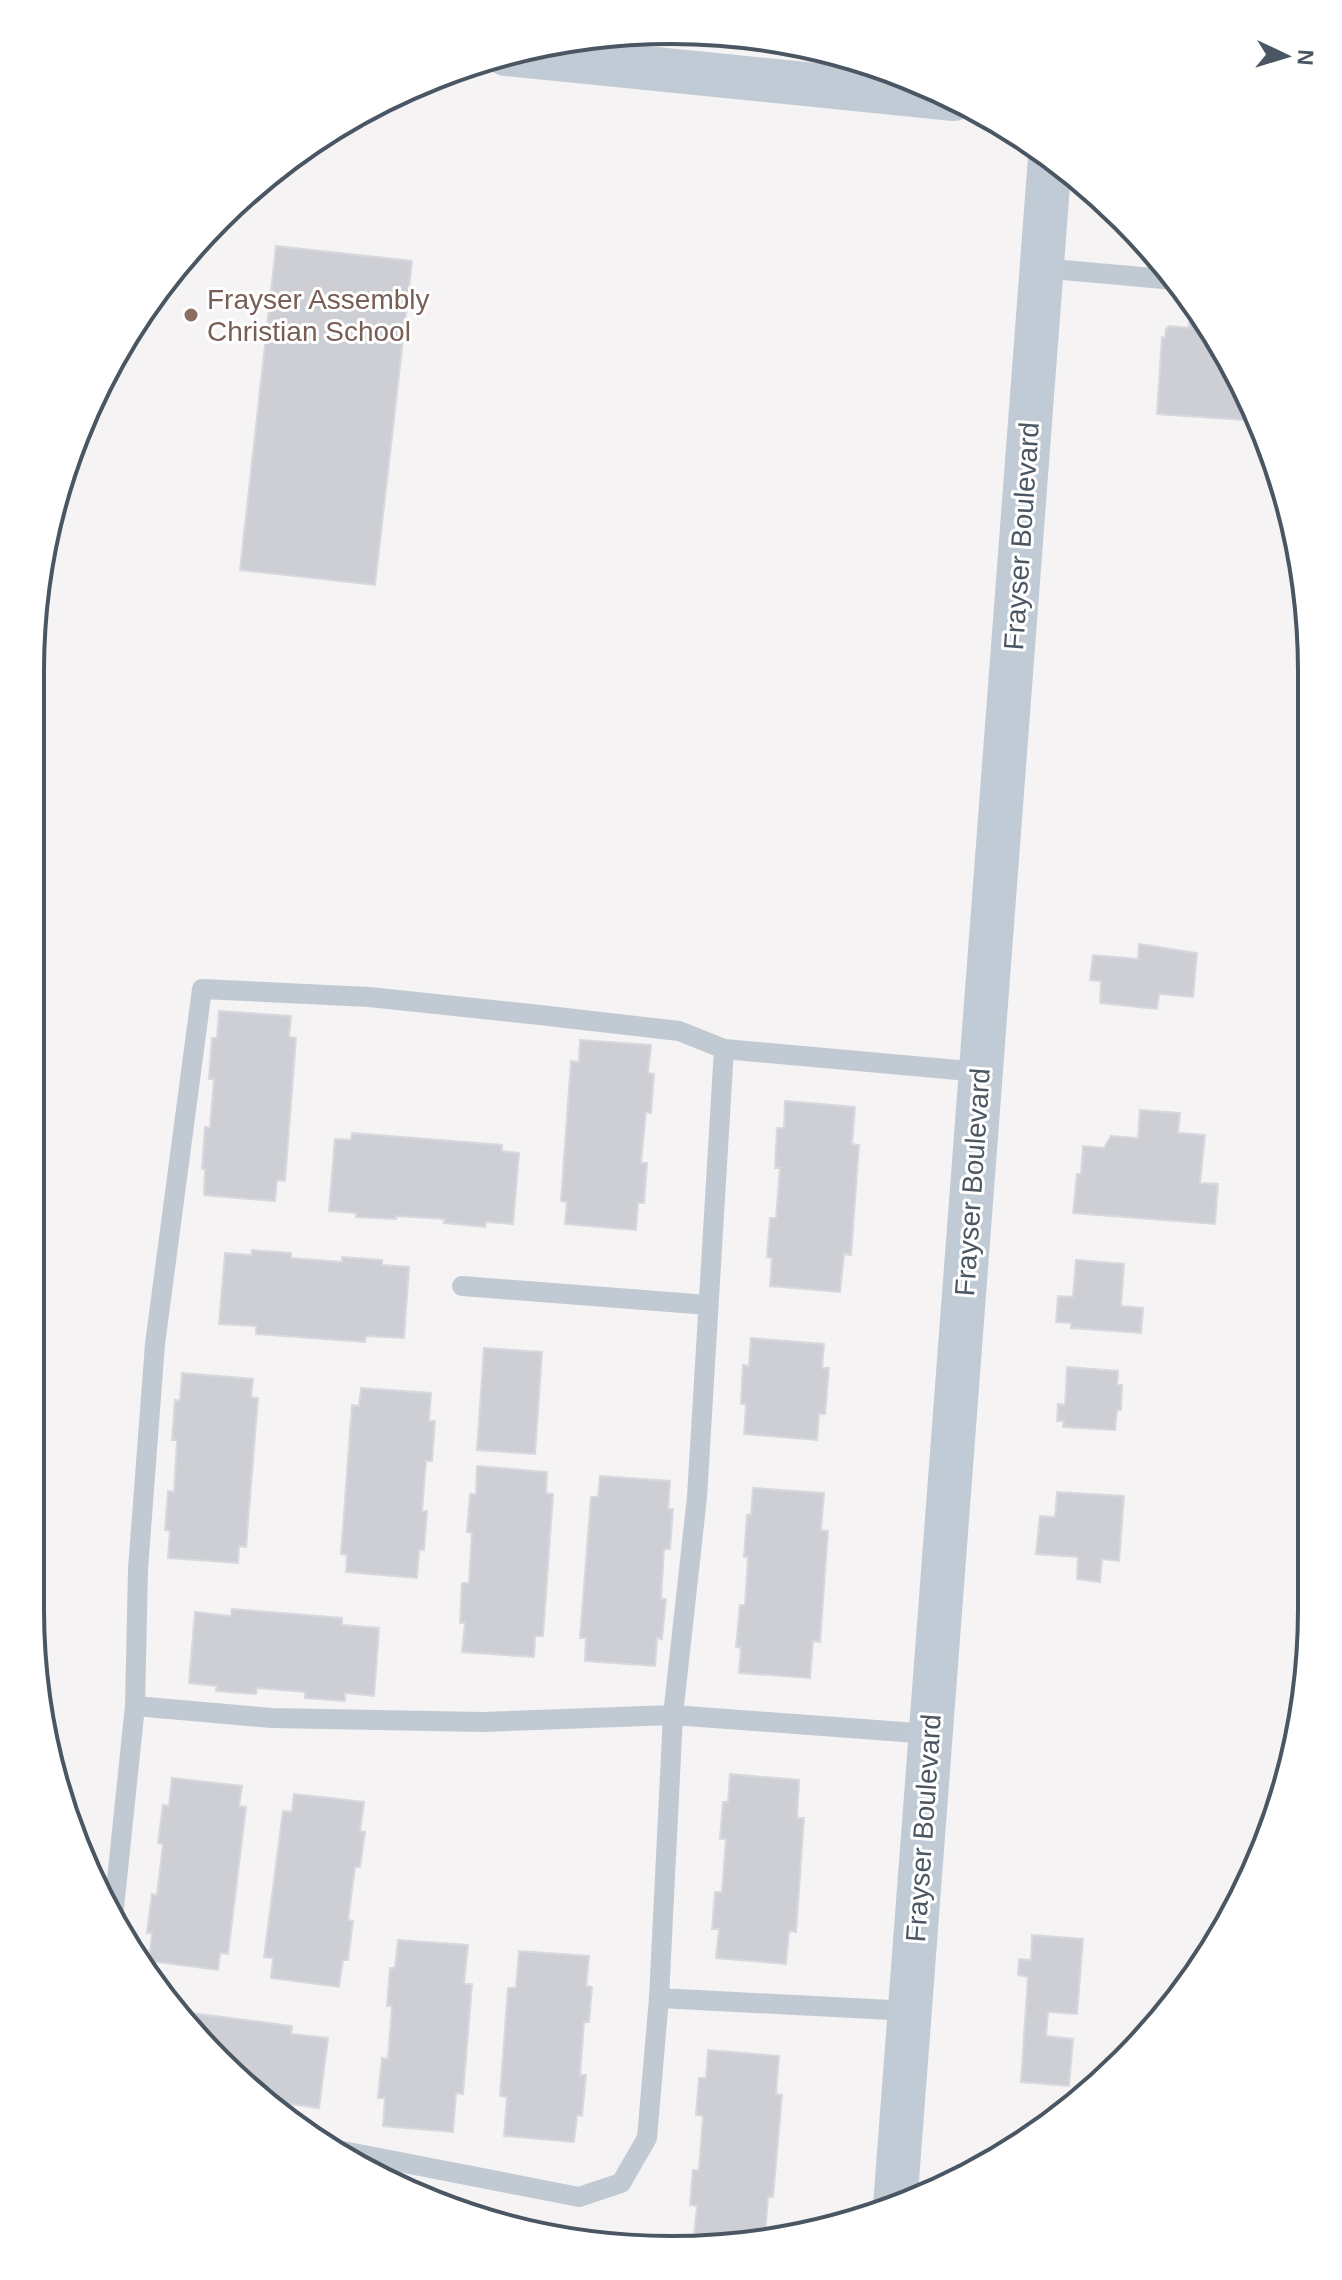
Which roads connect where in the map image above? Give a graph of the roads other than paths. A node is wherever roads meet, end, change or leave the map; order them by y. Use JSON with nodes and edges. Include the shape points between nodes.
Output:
{"nodes":[{"id":1,"x":542,"y":58,"type":"edge"},
{"id":2,"x":918,"y":95,"type":"edge"},
{"id":3,"x":1049,"y":171,"type":"edge"},
{"id":4,"x":1041,"y":268,"type":"junction"},
{"id":5,"x":1159,"y":279,"type":"edge"},
{"id":6,"x":724,"y":1049,"type":"junction"},
{"id":7,"x":980,"y":1072,"type":"junction"},
{"id":8,"x":462,"y":1286,"type":"dead end"},
{"id":9,"x":708,"y":1305,"type":"junction"},
{"id":10,"x":135,"y":1706,"type":"junction"},
{"id":11,"x":673,"y":1715,"type":"junction"},
{"id":12,"x":930,"y":1734,"type":"junction"},
{"id":13,"x":115,"y":1898,"type":"edge"},
{"id":14,"x":659,"y":1998,"type":"junction"},
{"id":15,"x":910,"y":2011,"type":"junction"},
{"id":16,"x":362,"y":2155,"type":"edge"},
{"id":17,"x":896,"y":2194,"type":"edge"}],
"edges":[{"from":1,"to":2,"type":"main road"},
{"from":3,"to":4,"type":"main road","name":"Frayser Boulevard"},
{"from":4,"to":5,"type":"lane"},
{"from":4,"to":7,"type":"main road","name":"Frayser Boulevard"},
{"from":6,"to":7,"type":"lane"},
{"from":6,"to":9,"type":"lane"},
{"from":6,"to":10,"type":"lane","via":[[679,1031],[540,1015],[369,997],[202,989],[155,1344],[138,1569]]},
{"from":7,"to":12,"type":"main road","name":"Frayser Boulevard"},
{"from":8,"to":9,"type":"lane"},
{"from":9,"to":11,"type":"lane","via":[[697,1497]]},
{"from":10,"to":11,"type":"lane","via":[[272,1718],[468,1722]]},
{"from":10,"to":13,"type":"lane"},
{"from":11,"to":12,"type":"lane"},
{"from":11,"to":14,"type":"lane"},
{"from":12,"to":15,"type":"main road","name":"Frayser Boulevard"},
{"from":14,"to":15,"type":"lane"},
{"from":14,"to":16,"type":"lane","via":[[647,2138],[621,2183],[579,2197]]},
{"from":15,"to":17,"type":"main road","name":"Frayser Boulevard"}]}
